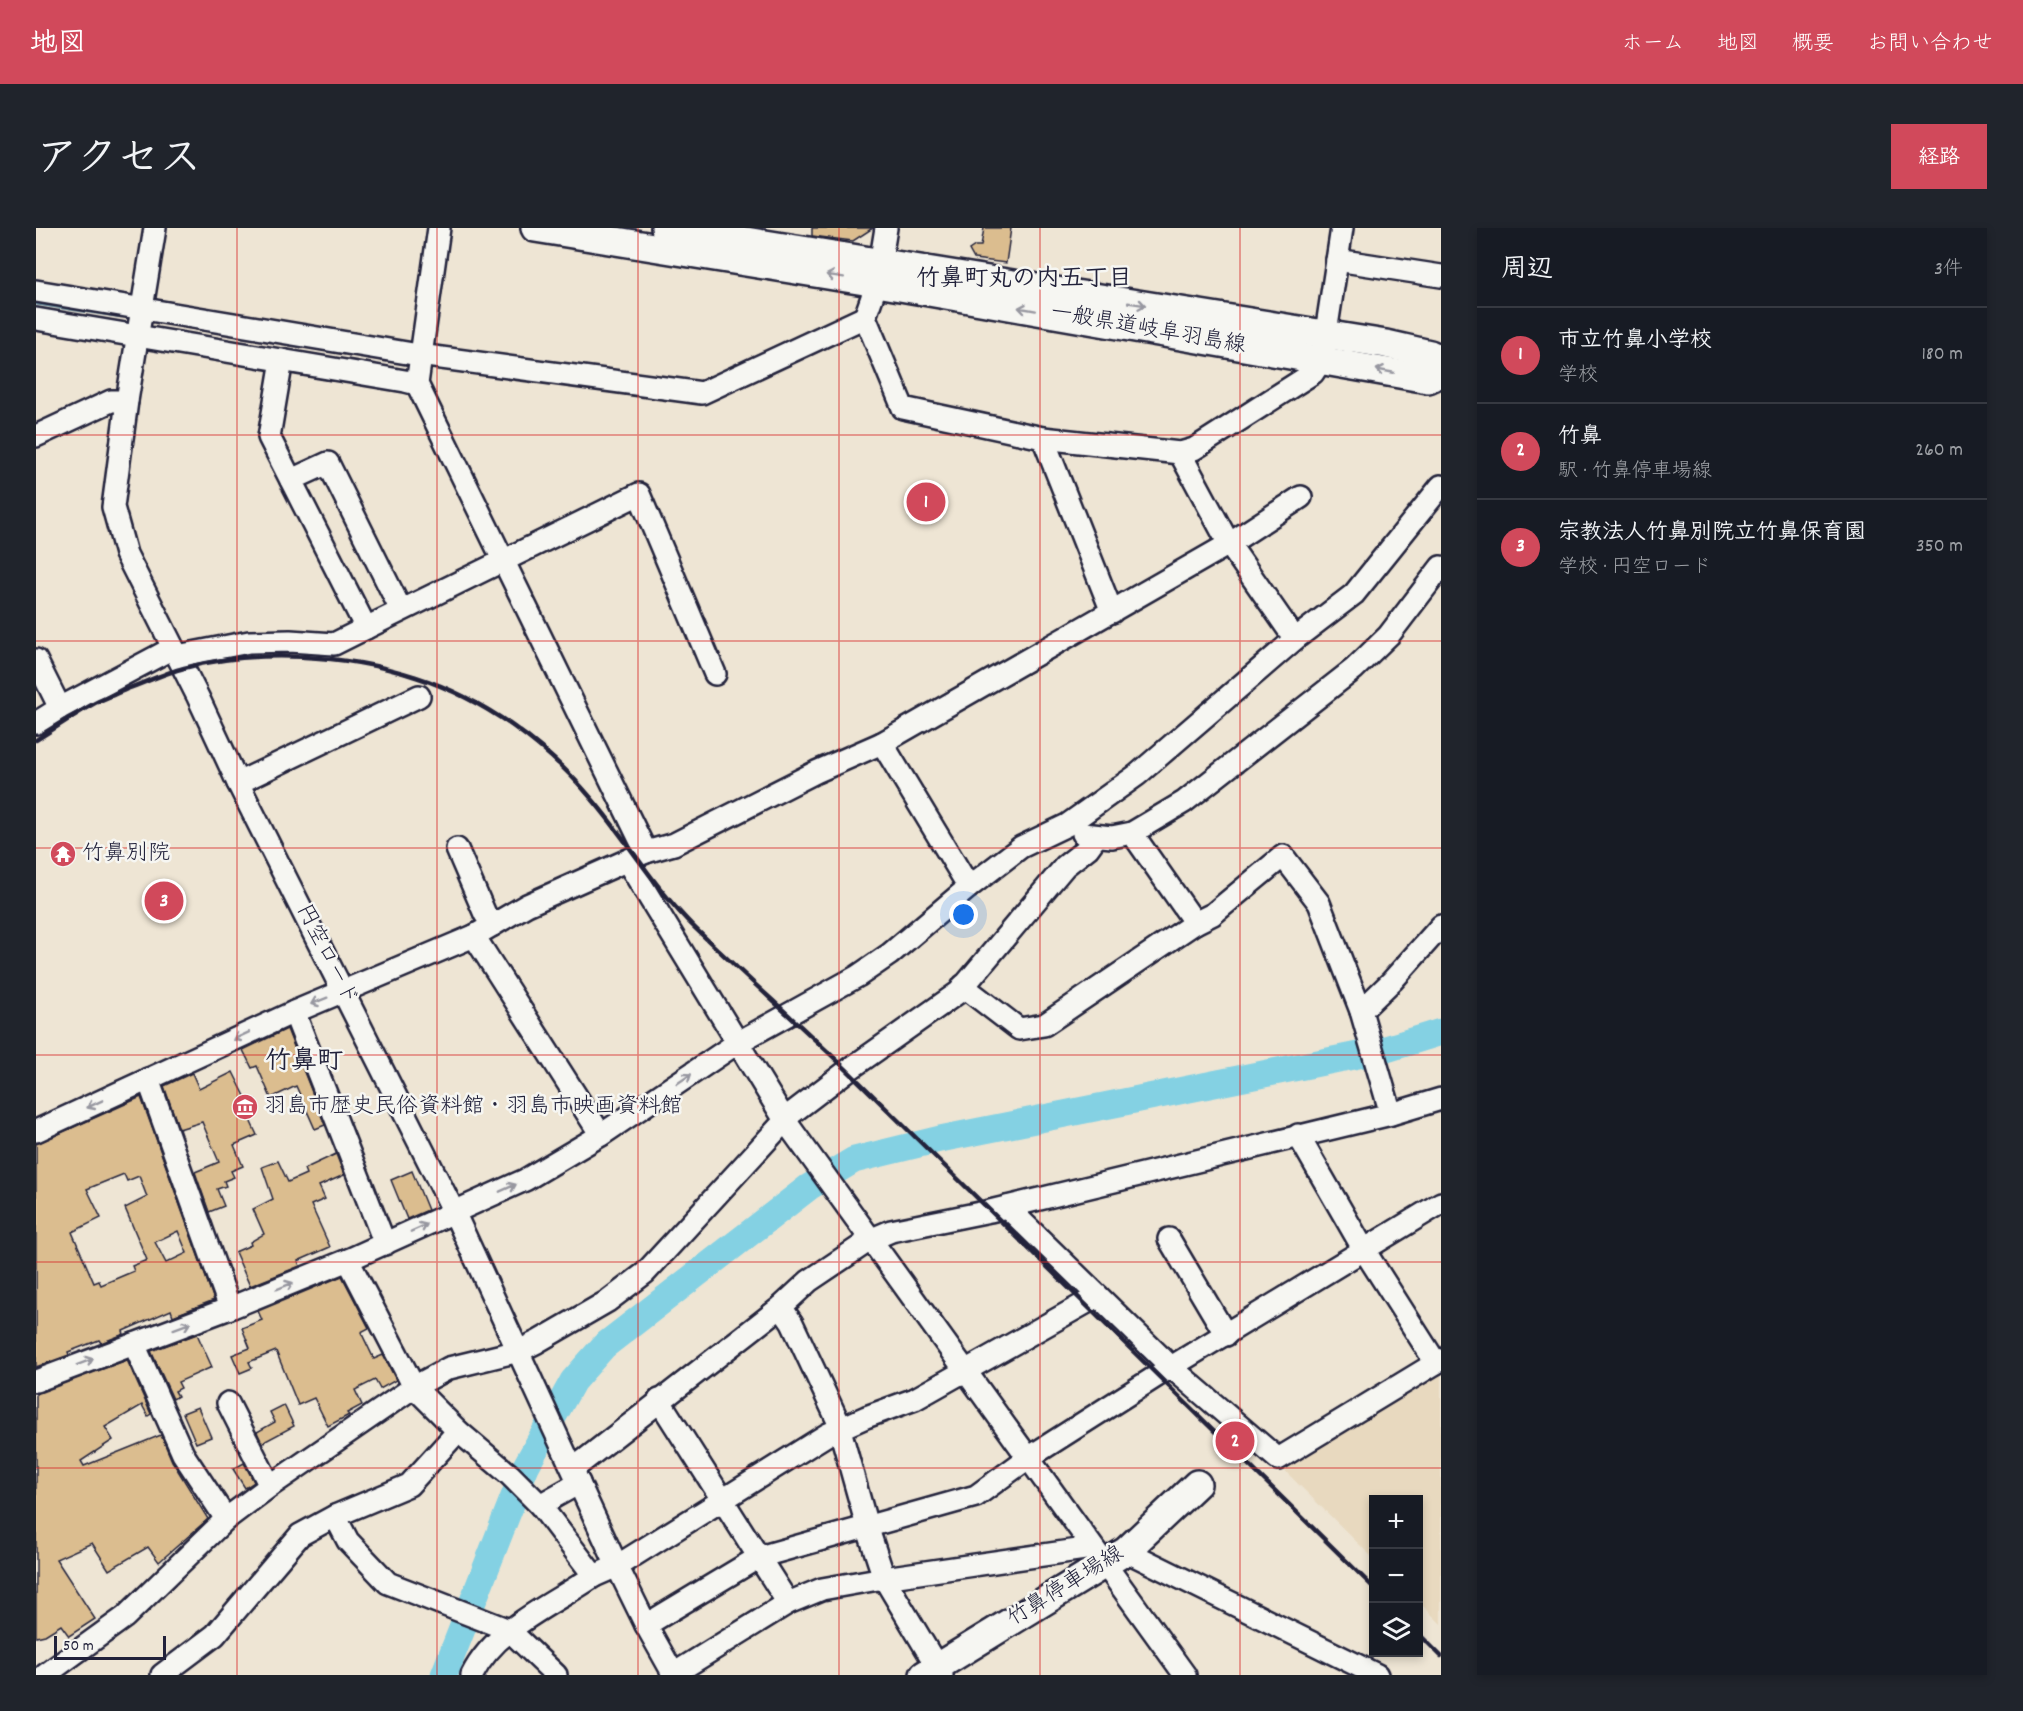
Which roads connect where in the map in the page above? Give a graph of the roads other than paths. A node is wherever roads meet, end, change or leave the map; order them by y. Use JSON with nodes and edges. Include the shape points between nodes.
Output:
{"nodes":[{"id":1,"x":155,"y":228,"type":"edge"},
{"id":2,"x":439,"y":228,"type":"edge"},
{"id":3,"x":535,"y":228,"type":"edge"},
{"id":4,"x":665,"y":228,"type":"edge"},
{"id":5,"x":886,"y":228,"type":"edge"},
{"id":6,"x":1342,"y":228,"type":"edge"},
{"id":7,"x":1337,"y":260,"type":"junction"},
{"id":8,"x":878,"y":273,"type":"junction"},
{"id":9,"x":1441,"y":276,"type":"edge"},
{"id":10,"x":36,"y":291,"type":"edge"},
{"id":11,"x":866,"y":317,"type":"junction"},
{"id":12,"x":36,"y":319,"type":"edge"},
{"id":13,"x":141,"y":322,"type":"junction"},
{"id":14,"x":1324,"y":347,"type":"junction"},
{"id":15,"x":419,"y":355,"type":"junction"},
{"id":16,"x":1441,"y":359,"type":"edge"},
{"id":17,"x":282,"y":360,"type":"junction"},
{"id":18,"x":1441,"y":373,"type":"edge"},
{"id":19,"x":417,"y":384,"type":"junction"},
{"id":20,"x":127,"y":401,"type":"junction"},
{"id":21,"x":36,"y":436,"type":"edge"},
{"id":22,"x":1043,"y":438,"type":"junction"},
{"id":23,"x":1180,"y":453,"type":"junction"},
{"id":24,"x":291,"y":480,"type":"junction"},
{"id":25,"x":1441,"y":486,"type":"edge"},
{"id":26,"x":1301,"y":497,"type":"dead end"},
{"id":27,"x":1229,"y":544,"type":"junction"},
{"id":28,"x":503,"y":560,"type":"junction"},
{"id":29,"x":1441,"y":567,"type":"edge"},
{"id":30,"x":1435,"y":591,"type":"edge"},
{"id":31,"x":401,"y":610,"type":"junction"},
{"id":32,"x":1112,"y":612,"type":"junction"},
{"id":33,"x":366,"y":628,"type":"junction"},
{"id":34,"x":1295,"y":639,"type":"junction"},
{"id":35,"x":175,"y":652,"type":"junction"},
{"id":36,"x":36,"y":660,"type":"edge"},
{"id":37,"x":715,"y":674,"type":"dead end"},
{"id":38,"x":419,"y":696,"type":"dead end"},
{"id":39,"x":60,"y":708,"type":"junction"},
{"id":40,"x":36,"y":723,"type":"edge"},
{"id":41,"x":882,"y":743,"type":"junction"},
{"id":42,"x":238,"y":783,"type":"junction"},
{"id":43,"x":1067,"y":825,"type":"junction"},
{"id":44,"x":1132,"y":832,"type":"junction"},
{"id":45,"x":1096,"y":837,"type":"junction"},
{"id":46,"x":457,"y":849,"type":"dead end"},
{"id":47,"x":637,"y":856,"type":"junction"},
{"id":48,"x":969,"y":887,"type":"junction"},
{"id":49,"x":1195,"y":923,"type":"junction"},
{"id":50,"x":493,"y":925,"type":"junction"},
{"id":51,"x":1441,"y":926,"type":"edge"},
{"id":52,"x":474,"y":936,"type":"junction"},
{"id":53,"x":963,"y":986,"type":"junction"},
{"id":54,"x":344,"y":991,"type":"junction"},
{"id":55,"x":1361,"y":1011,"type":"junction"},
{"id":56,"x":294,"y":1012,"type":"junction"},
{"id":57,"x":737,"y":1043,"type":"junction"},
{"id":58,"x":148,"y":1080,"type":"junction"},
{"id":59,"x":1441,"y":1099,"type":"edge"},
{"id":60,"x":1391,"y":1114,"type":"junction"},
{"id":61,"x":786,"y":1122,"type":"junction"},
{"id":62,"x":36,"y":1131,"type":"edge"},
{"id":63,"x":601,"y":1135,"type":"junction"},
{"id":64,"x":1298,"y":1135,"type":"junction"},
{"id":65,"x":1441,"y":1203,"type":"edge"},
{"id":66,"x":1007,"y":1207,"type":"junction"},
{"id":67,"x":454,"y":1212,"type":"junction"},
{"id":68,"x":1169,"y":1239,"type":"dead end"},
{"id":69,"x":870,"y":1240,"type":"junction"},
{"id":70,"x":385,"y":1244,"type":"junction"},
{"id":71,"x":1364,"y":1250,"type":"junction"},
{"id":72,"x":348,"y":1260,"type":"junction"},
{"id":73,"x":1098,"y":1296,"type":"junction"},
{"id":74,"x":781,"y":1307,"type":"junction"},
{"id":75,"x":230,"y":1308,"type":"junction"},
{"id":76,"x":1226,"y":1335,"type":"junction"},
{"id":77,"x":134,"y":1344,"type":"junction"},
{"id":78,"x":519,"y":1351,"type":"junction"},
{"id":79,"x":1438,"y":1362,"type":"edge"},
{"id":80,"x":1171,"y":1367,"type":"junction"},
{"id":81,"x":966,"y":1370,"type":"junction"},
{"id":82,"x":36,"y":1381,"type":"edge"},
{"id":83,"x":414,"y":1387,"type":"junction"},
{"id":84,"x":659,"y":1400,"type":"junction"},
{"id":85,"x":228,"y":1402,"type":"dead end"},
{"id":86,"x":839,"y":1429,"type":"junction"},
{"id":87,"x":458,"y":1431,"type":"junction"},
{"id":88,"x":1028,"y":1458,"type":"junction"},
{"id":89,"x":576,"y":1476,"type":"junction"},
{"id":90,"x":1197,"y":1484,"type":"dead end"},
{"id":91,"x":270,"y":1486,"type":"junction"},
{"id":92,"x":534,"y":1500,"type":"junction"},
{"id":93,"x":723,"y":1500,"type":"junction"},
{"id":94,"x":336,"y":1516,"type":"junction"},
{"id":95,"x":226,"y":1518,"type":"junction"},
{"id":96,"x":867,"y":1526,"type":"junction"},
{"id":97,"x":1107,"y":1555,"type":"junction"},
{"id":98,"x":759,"y":1557,"type":"junction"},
{"id":99,"x":616,"y":1566,"type":"junction"},
{"id":100,"x":594,"y":1576,"type":"junction"},
{"id":101,"x":884,"y":1578,"type":"junction"},
{"id":102,"x":788,"y":1603,"type":"junction"},
{"id":103,"x":646,"y":1625,"type":"junction"},
{"id":104,"x":509,"y":1630,"type":"junction"},
{"id":105,"x":934,"y":1672,"type":"edge"},
{"id":106,"x":45,"y":1675,"type":"edge"},
{"id":107,"x":162,"y":1675,"type":"edge"},
{"id":108,"x":472,"y":1675,"type":"edge"},
{"id":109,"x":556,"y":1675,"type":"edge"},
{"id":110,"x":673,"y":1675,"type":"edge"},
{"id":111,"x":1185,"y":1675,"type":"edge"},
{"id":112,"x":1377,"y":1675,"type":"edge"}],
"edges":[{"from":1,"to":13,"type":"street","name":"円空ロード"},
{"from":2,"to":15,"type":"street"},
{"from":8,"to":3,"type":"main road","name":"一般県道岐阜羽島線","one_way":true},
{"from":4,"to":8,"type":"main road","name":"一般県道岐阜羽島線"},
{"from":5,"to":8,"type":"street"},
{"from":6,"to":7,"type":"street"},
{"from":7,"to":9,"type":"street"},
{"from":7,"to":14,"type":"street"},
{"from":8,"to":11,"type":"street"},
{"from":8,"to":14,"type":"main road","name":"一般県道岐阜羽島線"},
{"from":10,"to":13,"type":"street"},
{"from":11,"to":15,"type":"street","via":[[702,393]]},
{"from":11,"to":22,"type":"street","via":[[903,408]]},
{"from":12,"to":13,"type":"street"},
{"from":13,"to":15,"type":"street"},
{"from":13,"to":17,"type":"street"},
{"from":13,"to":20,"type":"street","name":"円空ロード"},
{"from":14,"to":16,"type":"main road","name":"一般県道岐阜羽島線","via":[[1386,344]]},
{"from":18,"to":14,"type":"main road","name":"一般県道岐阜羽島線","one_way":true,"via":[[1428,379]]},
{"from":14,"to":23,"type":"street","via":[[1313,373],[1194,449]]},
{"from":15,"to":19,"type":"street"},
{"from":17,"to":19,"type":"street"},
{"from":17,"to":24,"type":"street","via":[[269,437]]},
{"from":19,"to":28,"type":"street"},
{"from":20,"to":21,"type":"street","via":[[111,401]]},
{"from":20,"to":35,"type":"street","name":"円空ロード","via":[[113,507],[126,554]]},
{"from":22,"to":23,"type":"street"},
{"from":22,"to":32,"type":"street"},
{"from":23,"to":27,"type":"street"},
{"from":24,"to":31,"type":"street","via":[[327,463]]},
{"from":24,"to":33,"type":"street"},
{"from":25,"to":34,"type":"street","via":[[1354,594]]},
{"from":26,"to":27,"type":"street"},
{"from":27,"to":32,"type":"street"},
{"from":27,"to":34,"type":"street"},
{"from":28,"to":31,"type":"street"},
{"from":28,"to":37,"type":"street","via":[[639,494]]},
{"from":28,"to":47,"type":"street"},
{"from":29,"to":30,"type":"street"},
{"from":30,"to":44,"type":"street","via":[[1354,669],[1184,802]]},
{"from":31,"to":33,"type":"street"},
{"from":32,"to":41,"type":"street"},
{"from":33,"to":35,"type":"street","via":[[334,644],[249,642]]},
{"from":34,"to":43,"type":"street","via":[[1137,775]]},
{"from":35,"to":39,"type":"street"},
{"from":35,"to":42,"type":"street","name":"円空ロード"},
{"from":36,"to":39,"type":"street"},
{"from":38,"to":42,"type":"street"},
{"from":39,"to":40,"type":"street"},
{"from":41,"to":47,"type":"street","via":[[674,844]]},
{"from":41,"to":48,"type":"street"},
{"from":42,"to":54,"type":"street","name":"円空ロード"},
{"from":43,"to":45,"type":"street","via":[[1076,832]]},
{"from":43,"to":48,"type":"street","via":[[1021,847]]},
{"from":44,"to":45,"type":"street"},
{"from":44,"to":49,"type":"street"},
{"from":45,"to":53,"type":"street","via":[[1065,866]]},
{"from":46,"to":50,"type":"street"},
{"from":47,"to":50,"type":"street","via":[[527,905]]},
{"from":47,"to":57,"type":"street"},
{"from":48,"to":57,"type":"street","via":[[858,976]]},
{"from":49,"to":53,"type":"street","via":[[1044,1025],[1019,1029]]},
{"from":49,"to":55,"type":"street","via":[[1213,914],[1283,856],[1319,903]]},
{"from":50,"to":52,"type":"street"},
{"from":51,"to":55,"type":"street"},
{"from":52,"to":54,"type":"street"},
{"from":52,"to":63,"type":"street"},
{"from":53,"to":61,"type":"street","via":[[792,1113]]},
{"from":54,"to":56,"type":"street","one_way":true},
{"from":54,"to":67,"type":"street","name":"円空ロード"},
{"from":55,"to":60,"type":"street"},
{"from":56,"to":58,"type":"street","one_way":true},
{"from":56,"to":70,"type":"street"},
{"from":57,"to":61,"type":"street"},
{"from":63,"to":57,"type":"street","one_way":true},
{"from":58,"to":62,"type":"street","one_way":true},
{"from":58,"to":75,"type":"street"},
{"from":59,"to":60,"type":"street"},
{"from":60,"to":64,"type":"street"},
{"from":61,"to":69,"type":"street"},
{"from":61,"to":78,"type":"street","via":[[645,1273],[608,1301]]},
{"from":67,"to":63,"type":"street","one_way":true,"via":[[525,1180]]},
{"from":64,"to":66,"type":"street"},
{"from":64,"to":71,"type":"street"},
{"from":65,"to":71,"type":"street"},
{"from":66,"to":69,"type":"street","via":[[899,1229]]},
{"from":66,"to":73,"type":"street"},
{"from":70,"to":67,"type":"street","one_way":true},
{"from":67,"to":78,"type":"street","name":"円空ロード"},
{"from":68,"to":76,"type":"street"},
{"from":69,"to":74,"type":"street","via":[[809,1281]]},
{"from":69,"to":81,"type":"street"},
{"from":70,"to":72,"type":"street"},
{"from":71,"to":76,"type":"street"},
{"from":71,"to":79,"type":"street"},
{"from":75,"to":72,"type":"street","one_way":true},
{"from":72,"to":83,"type":"street"},
{"from":73,"to":80,"type":"street"},
{"from":73,"to":81,"type":"street"},
{"from":74,"to":84,"type":"street"},
{"from":74,"to":86,"type":"street","via":[[792,1323]]},
{"from":77,"to":75,"type":"street","one_way":true},
{"from":76,"to":80,"type":"street"},
{"from":82,"to":77,"type":"street","one_way":true},
{"from":77,"to":95,"type":"street","via":[[183,1454]]},
{"from":78,"to":83,"type":"street","via":[[449,1368]]},
{"from":78,"to":89,"type":"street","name":"円空ロード"},
{"from":79,"to":80,"type":"street","via":[[1278,1459]]},
{"from":80,"to":88,"type":"street"},
{"from":81,"to":86,"type":"street","via":[[915,1399]]},
{"from":81,"to":88,"type":"street"},
{"from":83,"to":87,"type":"street"},
{"from":83,"to":91,"type":"street"},
{"from":84,"to":89,"type":"street"},
{"from":84,"to":93,"type":"street"},
{"from":85,"to":91,"type":"street"},
{"from":86,"to":93,"type":"street"},
{"from":86,"to":96,"type":"street"},
{"from":87,"to":92,"type":"street"},
{"from":87,"to":94,"type":"street","via":[[409,1485]]},
{"from":88,"to":96,"type":"street","via":[[976,1496]]},
{"from":88,"to":97,"type":"street"},
{"from":89,"to":92,"type":"street"},
{"from":89,"to":99,"type":"street","name":"円空ロード"},
{"from":90,"to":97,"type":"main road","name":"竹鼻停車場線"},
{"from":91,"to":95,"type":"street"},
{"from":92,"to":100,"type":"street"},
{"from":93,"to":98,"type":"street"},
{"from":93,"to":99,"type":"street"},
{"from":94,"to":104,"type":"street","via":[[348,1541],[388,1583]]},
{"from":94,"to":107,"type":"street","via":[[300,1535],[214,1635]]},
{"from":95,"to":106,"type":"street","via":[[125,1617]]},
{"from":96,"to":98,"type":"street"},
{"from":96,"to":101,"type":"street"},
{"from":97,"to":101,"type":"street"},
{"from":97,"to":105,"type":"main road","name":"竹鼻停車場線"},
{"from":97,"to":111,"type":"street"},
{"from":97,"to":112,"type":"street"},
{"from":98,"to":102,"type":"street"},
{"from":98,"to":103,"type":"street"},
{"from":99,"to":100,"type":"street"},
{"from":99,"to":103,"type":"street","name":"円空ロード"},
{"from":100,"to":104,"type":"street"},
{"from":101,"to":102,"type":"street","via":[[822,1589]]},
{"from":101,"to":105,"type":"street"},
{"from":102,"to":110,"type":"street"},
{"from":103,"to":110,"type":"street","name":"円空ロード"},
{"from":104,"to":108,"type":"street","via":[[479,1661]]},
{"from":104,"to":109,"type":"street"}]}
